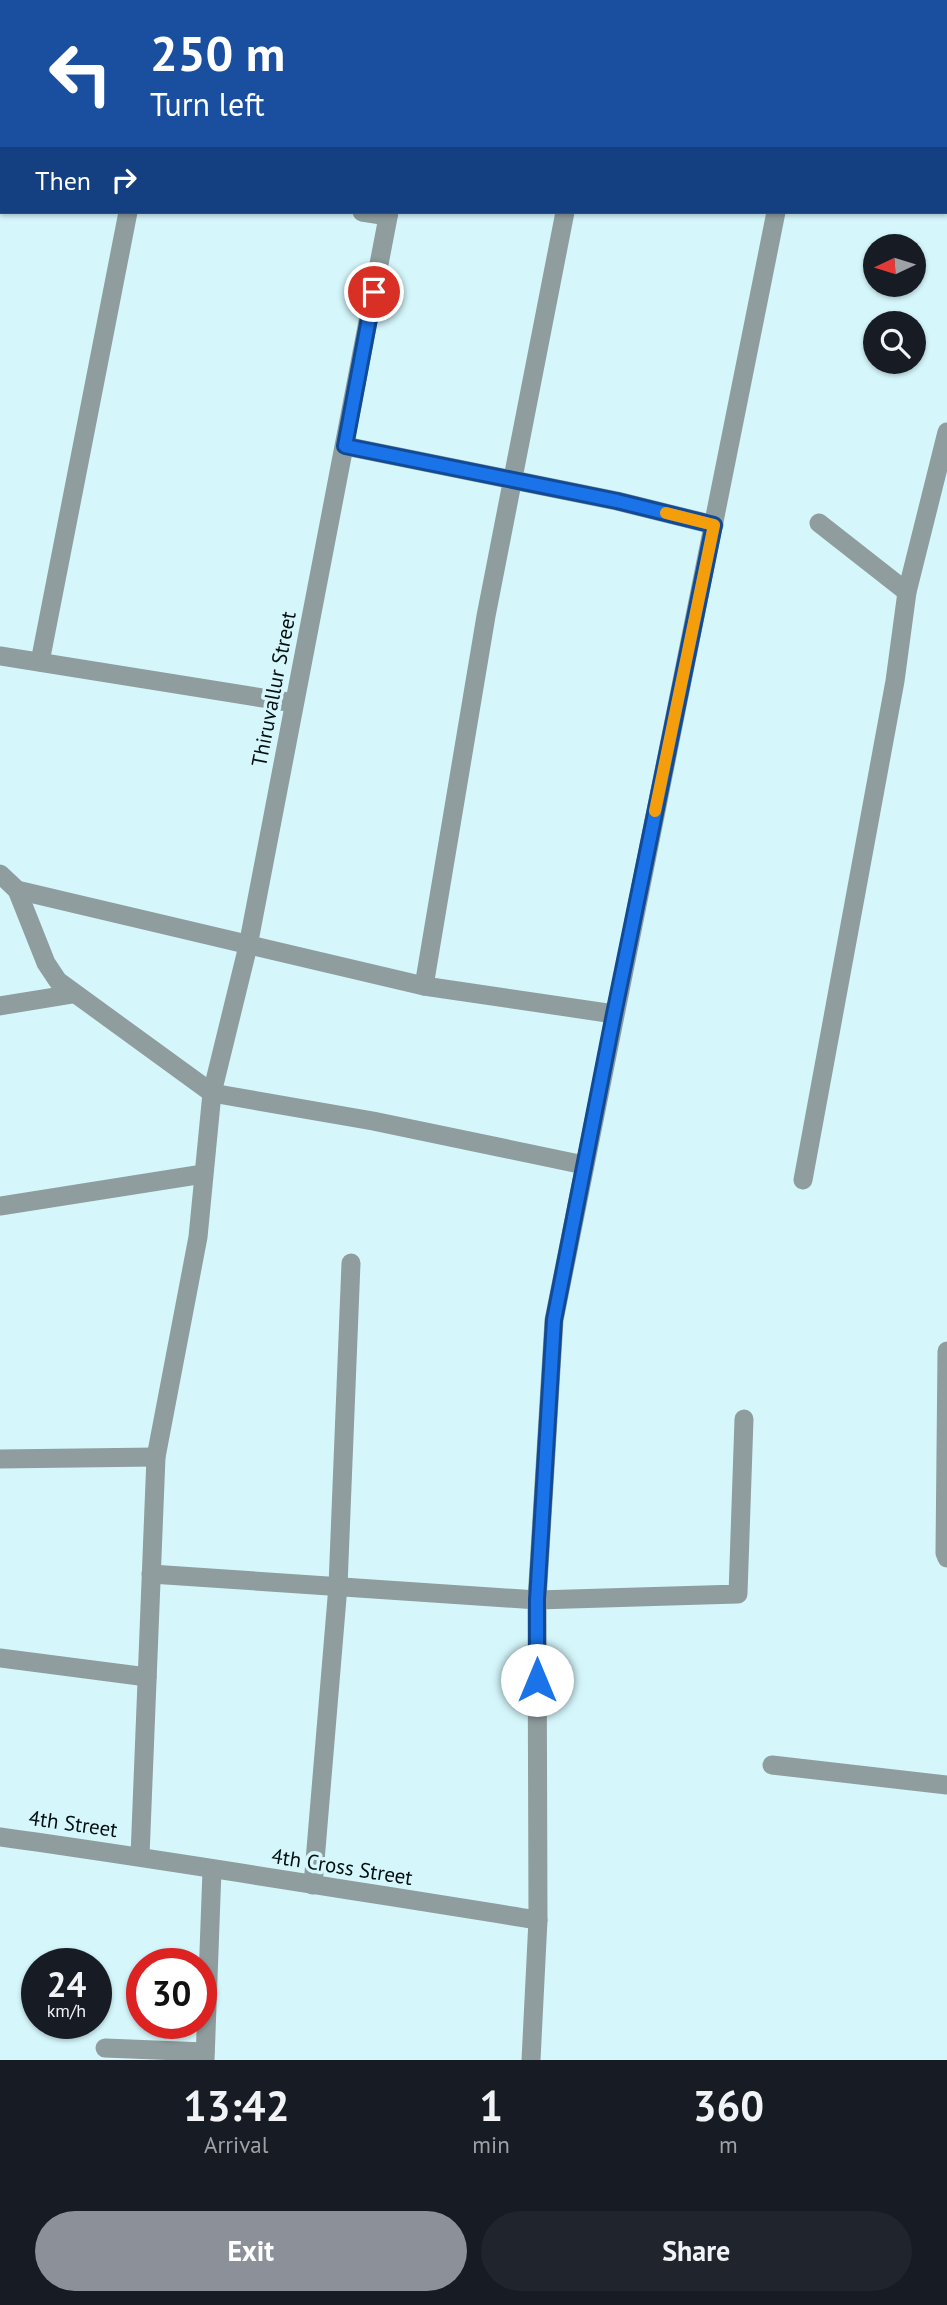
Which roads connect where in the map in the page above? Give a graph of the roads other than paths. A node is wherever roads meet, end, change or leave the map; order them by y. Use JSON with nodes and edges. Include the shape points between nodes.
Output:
{"nodes":[{"id":1,"x":128,"y":214,"type":"edge"},
{"id":2,"x":389,"y":214,"type":"edge"},
{"id":3,"x":565,"y":214,"type":"edge"},
{"id":4,"x":776,"y":214,"type":"edge"},
{"id":5,"x":947,"y":432,"type":"edge"},
{"id":6,"x":345,"y":446,"type":"junction"},
{"id":7,"x":512,"y":481,"type":"junction"},
{"id":8,"x":819,"y":523,"type":"dead end"},
{"id":9,"x":714,"y":525,"type":"junction"},
{"id":10,"x":907,"y":592,"type":"junction"},
{"id":11,"x":0,"y":656,"type":"edge"},
{"id":12,"x":40,"y":662,"type":"junction"},
{"id":13,"x":294,"y":702,"type":"junction"},
{"id":14,"x":0,"y":874,"type":"edge"},
{"id":15,"x":18,"y":890,"type":"junction"},
{"id":16,"x":248,"y":946,"type":"junction"},
{"id":17,"x":424,"y":986,"type":"junction"},
{"id":18,"x":74,"y":994,"type":"junction"},
{"id":19,"x":0,"y":1006,"type":"edge"},
{"id":20,"x":614,"y":1014,"type":"junction"},
{"id":21,"x":212,"y":1093,"type":"junction"},
{"id":22,"x":584,"y":1165,"type":"junction"},
{"id":23,"x":203,"y":1174,"type":"junction"},
{"id":24,"x":803,"y":1180,"type":"dead end"},
{"id":25,"x":0,"y":1206,"type":"edge"},
{"id":26,"x":351,"y":1263,"type":"dead end"},
{"id":27,"x":947,"y":1352,"type":"edge"},
{"id":28,"x":946,"y":1418,"type":"edge"},
{"id":29,"x":744,"y":1419,"type":"dead end"},
{"id":30,"x":156,"y":1457,"type":"junction"},
{"id":31,"x":0,"y":1459,"type":"edge"},
{"id":32,"x":947,"y":1558,"type":"edge"},
{"id":33,"x":152,"y":1574,"type":"junction"},
{"id":34,"x":338,"y":1586,"type":"junction"},
{"id":35,"x":537,"y":1600,"type":"junction"},
{"id":36,"x":0,"y":1658,"type":"edge"},
{"id":37,"x":147,"y":1677,"type":"junction"},
{"id":38,"x":772,"y":1765,"type":"dead end"},
{"id":39,"x":947,"y":1785,"type":"edge"},
{"id":40,"x":0,"y":1837,"type":"edge"},
{"id":41,"x":140,"y":1856,"type":"junction"},
{"id":42,"x":212,"y":1870,"type":"junction"},
{"id":43,"x":313,"y":1885,"type":"junction"},
{"id":44,"x":538,"y":1920,"type":"junction"},
{"id":45,"x":105,"y":2048,"type":"dead end"},
{"id":46,"x":205,"y":2056,"type":"edge"},
{"id":47,"x":531,"y":2060,"type":"edge"}],
"edges":[{"from":1,"to":12,"type":"street"},
{"from":2,"to":6,"type":"street","name":"Thiruvallur Street"},
{"from":3,"to":7,"type":"street"},
{"from":4,"to":9,"type":"street"},
{"from":5,"to":10,"type":"street"},
{"from":6,"to":7,"type":"street"},
{"from":6,"to":13,"type":"street","name":"Thiruvallur Street"},
{"from":7,"to":9,"type":"street"},
{"from":7,"to":17,"type":"street"},
{"from":8,"to":10,"type":"street"},
{"from":9,"to":20,"type":"street"},
{"from":10,"to":24,"type":"street","via":[[895,681]]},
{"from":11,"to":12,"type":"street"},
{"from":12,"to":13,"type":"street"},
{"from":13,"to":16,"type":"street","name":"Thiruvallur Street"},
{"from":14,"to":15,"type":"street"},
{"from":15,"to":16,"type":"street"},
{"from":15,"to":18,"type":"street","via":[[46,963]]},
{"from":16,"to":17,"type":"street"},
{"from":16,"to":21,"type":"street","name":"Thiruvallur Street"},
{"from":17,"to":20,"type":"street"},
{"from":18,"to":19,"type":"street"},
{"from":18,"to":21,"type":"street"},
{"from":20,"to":22,"type":"street"},
{"from":21,"to":22,"type":"street"},
{"from":21,"to":23,"type":"street","name":"Thiruvallur Street"},
{"from":22,"to":35,"type":"street","via":[[554,1320]]},
{"from":23,"to":25,"type":"street"},
{"from":23,"to":30,"type":"street","name":"Thiruvallur Street","via":[[198,1237]]},
{"from":26,"to":34,"type":"street"},
{"from":27,"to":28,"type":"street"},
{"from":28,"to":32,"type":"street"},
{"from":29,"to":35,"type":"street","via":[[738,1594]]},
{"from":30,"to":31,"type":"street"},
{"from":30,"to":33,"type":"street","name":"Thiruvallur Street"},
{"from":33,"to":34,"type":"street"},
{"from":33,"to":37,"type":"street","name":"Thiruvallur Street"},
{"from":34,"to":35,"type":"street"},
{"from":34,"to":43,"type":"street"},
{"from":35,"to":44,"type":"street"},
{"from":36,"to":37,"type":"street"},
{"from":37,"to":41,"type":"street","name":"Thiruvallur Street"},
{"from":38,"to":39,"type":"street"},
{"from":40,"to":41,"type":"street","name":"4th Street"},
{"from":41,"to":42,"type":"street","name":"4th Cross Street"},
{"from":42,"to":43,"type":"street","name":"4th Cross Street"},
{"from":42,"to":46,"type":"street"},
{"from":43,"to":44,"type":"street","name":"4th Cross Street"},
{"from":44,"to":47,"type":"street"},
{"from":45,"to":46,"type":"street"}]}
